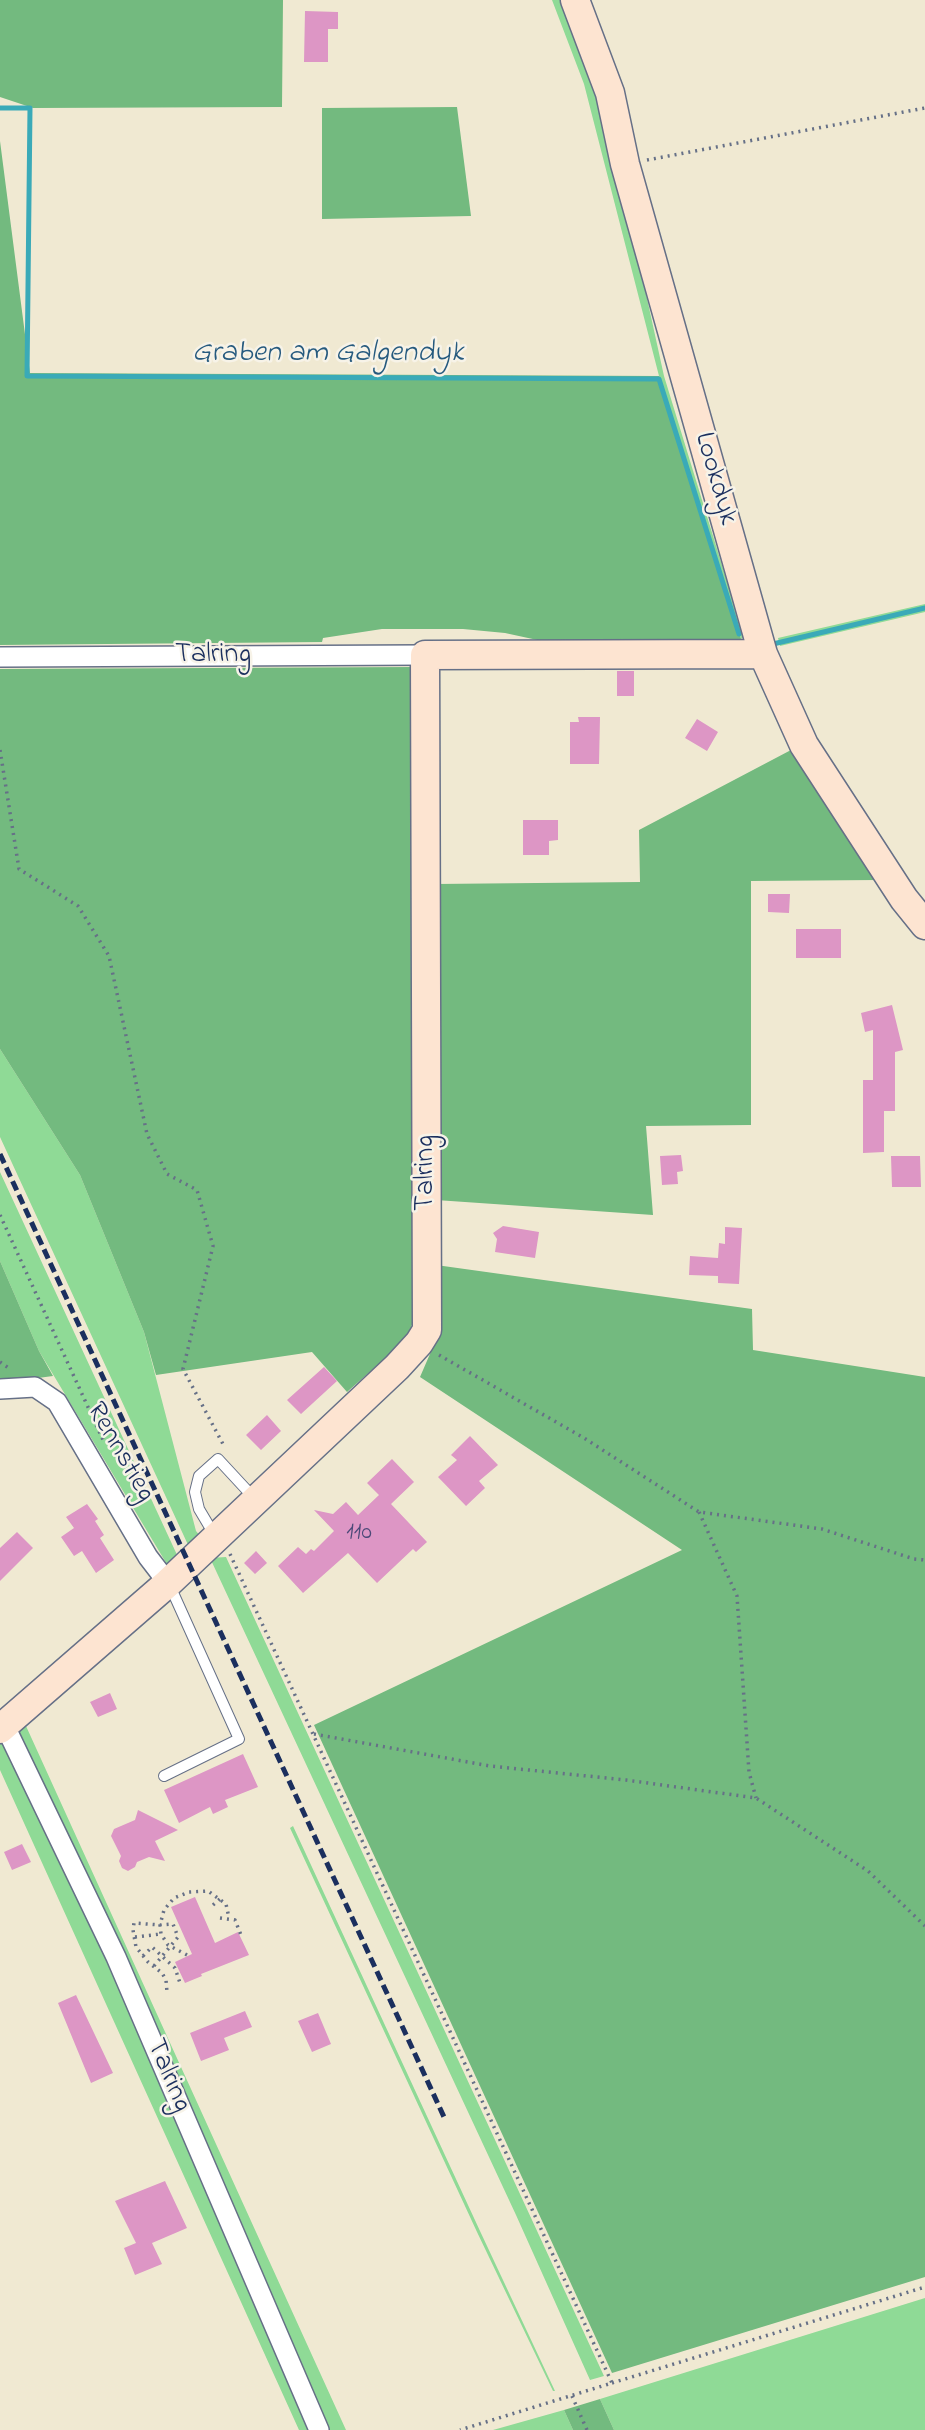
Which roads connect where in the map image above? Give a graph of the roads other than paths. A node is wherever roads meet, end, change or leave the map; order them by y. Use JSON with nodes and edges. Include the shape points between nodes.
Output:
{"nodes":[{"id":1,"x":575,"y":0,"type":"edge"},
{"id":2,"x":763,"y":654,"type":"junction"},
{"id":3,"x":425,"y":655,"type":"junction"},
{"id":4,"x":0,"y":657,"type":"edge"},
{"id":5,"x":925,"y":925,"type":"edge"},
{"id":6,"x":0,"y":1389,"type":"edge"},
{"id":7,"x":256,"y":1500,"type":"junction"},
{"id":8,"x":216,"y":1536,"type":"junction"},
{"id":9,"x":168,"y":1583,"type":"junction"},
{"id":10,"x":3,"y":1728,"type":"edge"},
{"id":11,"x":164,"y":1776,"type":"dead end"},
{"id":12,"x":319,"y":2430,"type":"edge"}],
"edges":[{"from":1,"to":2,"type":"street","name":"Lookdyk","via":[[610,93],[625,164]]},
{"from":2,"to":3,"type":"street","name":"Talring"},
{"from":2,"to":5,"type":"street","name":"Lookdyk","via":[[804,745]]},
{"from":3,"to":4,"type":"street","name":"Talring"},
{"from":3,"to":7,"type":"street","name":"Talring","via":[[426,1330],[397,1367]]},
{"from":6,"to":9,"type":"street","name":"Rennstieg","via":[[34,1387],[57,1402]]},
{"from":7,"to":8,"type":"street","name":"Talring"},
{"from":7,"to":8,"type":"lane","via":[[218,1459],[199,1476],[195,1492],[199,1509]]},
{"from":8,"to":9,"type":"street","name":"Talring"},
{"from":9,"to":10,"type":"street","name":"Talring"},
{"from":9,"to":11,"type":"lane","via":[[239,1739]]},
{"from":10,"to":12,"type":"street","name":"Talring","via":[[116,1957]]}]}
